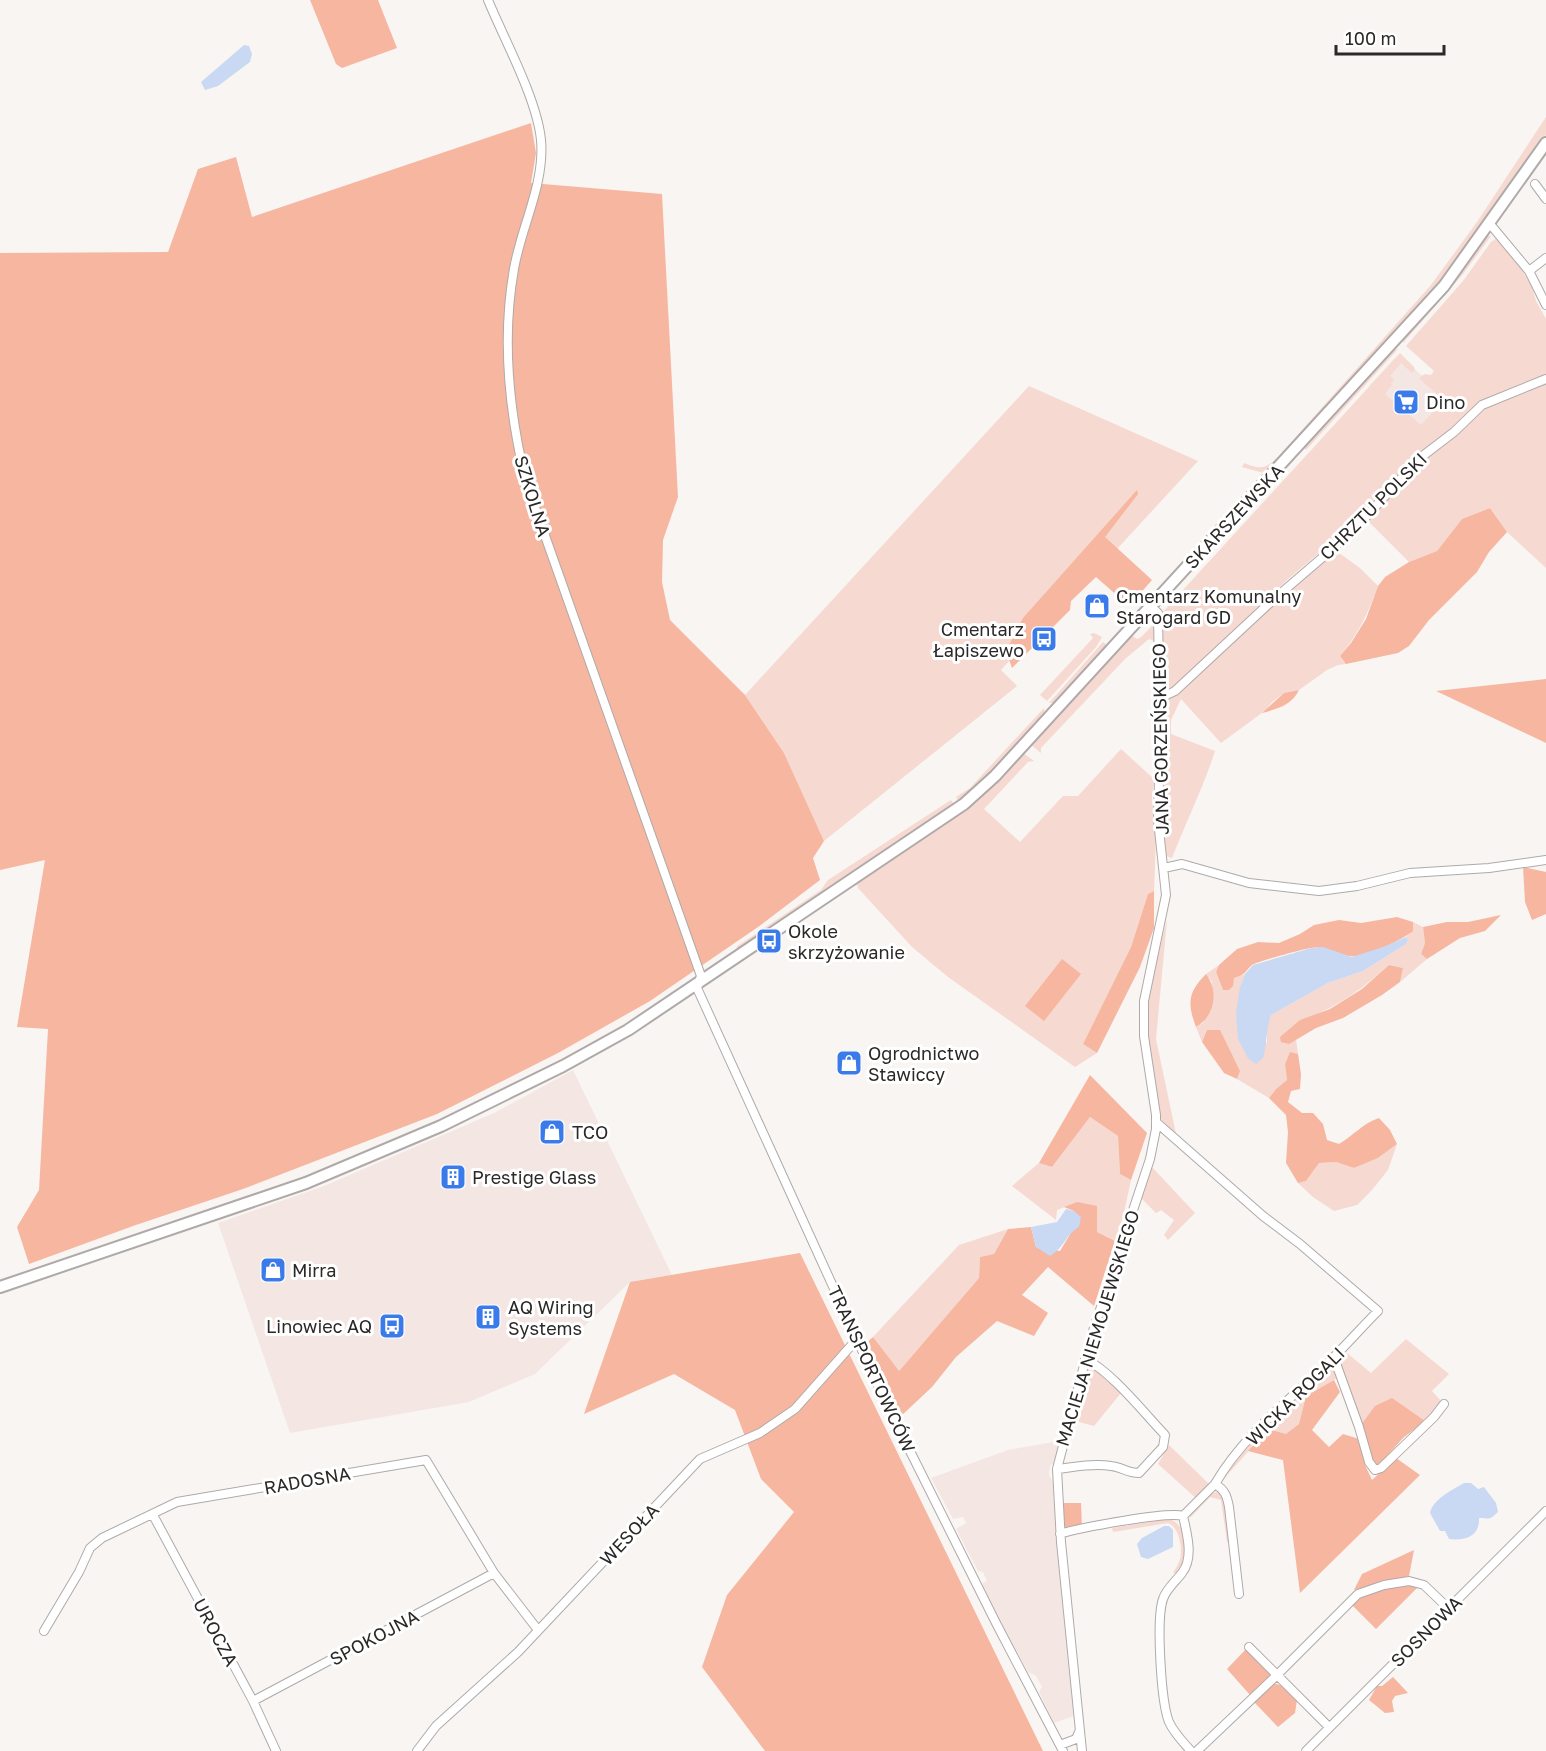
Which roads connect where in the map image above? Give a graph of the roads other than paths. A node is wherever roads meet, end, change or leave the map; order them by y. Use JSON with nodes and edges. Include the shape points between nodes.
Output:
{"nodes":[{"id":1,"x":488,"y":0,"type":"edge"},
{"id":2,"x":1546,"y":143,"type":"edge"},
{"id":3,"x":1535,"y":184,"type":"dead end"},
{"id":4,"x":1546,"y":199,"type":"edge"},
{"id":5,"x":1490,"y":224,"type":"junction"},
{"id":6,"x":1546,"y":258,"type":"edge"},
{"id":7,"x":1529,"y":271,"type":"junction"},
{"id":8,"x":1546,"y":305,"type":"edge"},
{"id":9,"x":1546,"y":379,"type":"edge"},
{"id":10,"x":1151,"y":606,"type":"junction"},
{"id":11,"x":1158,"y":699,"type":"junction"},
{"id":12,"x":1546,"y":860,"type":"edge"},
{"id":13,"x":1164,"y":868,"type":"junction"},
{"id":14,"x":700,"y":981,"type":"junction"},
{"id":15,"x":1156,"y":1122,"type":"junction"},
{"id":16,"x":0,"y":1287,"type":"edge"},
{"id":17,"x":857,"y":1339,"type":"junction"},
{"id":18,"x":1085,"y":1359,"type":"junction"},
{"id":19,"x":1332,"y":1359,"type":"junction"},
{"id":20,"x":1444,"y":1404,"type":"dead end"},
{"id":21,"x":1057,"y":1469,"type":"junction"},
{"id":22,"x":1215,"y":1484,"type":"junction"},
{"id":23,"x":1546,"y":1511,"type":"edge"},
{"id":24,"x":153,"y":1515,"type":"junction"},
{"id":25,"x":1183,"y":1516,"type":"junction"},
{"id":26,"x":1060,"y":1534,"type":"junction"},
{"id":27,"x":494,"y":1573,"type":"junction"},
{"id":28,"x":1239,"y":1594,"type":"dead end"},
{"id":29,"x":1449,"y":1609,"type":"junction"},
{"id":30,"x":538,"y":1630,"type":"junction"},
{"id":31,"x":44,"y":1631,"type":"dead end"},
{"id":32,"x":1249,"y":1647,"type":"dead end"},
{"id":33,"x":1276,"y":1676,"type":"junction"},
{"id":34,"x":253,"y":1701,"type":"junction"},
{"id":35,"x":1329,"y":1727,"type":"junction"},
{"id":36,"x":1080,"y":1731,"type":"junction"},
{"id":37,"x":1062,"y":1748,"type":"edge"},
{"id":38,"x":276,"y":1751,"type":"edge"},
{"id":39,"x":417,"y":1751,"type":"edge"},
{"id":40,"x":1082,"y":1751,"type":"edge"},
{"id":41,"x":1191,"y":1751,"type":"edge"},
{"id":42,"x":1197,"y":1751,"type":"edge"},
{"id":43,"x":1306,"y":1751,"type":"edge"}],
"edges":[{"from":1,"to":14,"type":"street","name":"SZKOLNA","via":[[531,101],[541,141],[537,181],[514,269],[508,327],[510,401],[518,451]]},
{"from":2,"to":5,"type":"main road","name":"SKARSZEWSKA"},
{"from":3,"to":4,"type":"street"},
{"from":5,"to":7,"type":"street"},
{"from":5,"to":10,"type":"main road","name":"SKARSZEWSKA","via":[[1437,294]]},
{"from":6,"to":7,"type":"street"},
{"from":7,"to":8,"type":"street"},
{"from":9,"to":11,"type":"street","name":"CHRZTU POLSKI","via":[[1482,405],[1419,458],[1337,545],[1175,690]]},
{"from":10,"to":11,"type":"street","name":"JANA GORZEŃSKIEGO","via":[[1158,613]]},
{"from":10,"to":14,"type":"main road","name":"SKARSZEWSKA","via":[[988,783],[964,804]]},
{"from":11,"to":13,"type":"street","name":"JANA GORZEŃSKIEGO","via":[[1158,820]]},
{"from":12,"to":13,"type":"street","via":[[1410,873],[1319,891],[1249,883],[1182,864]]},
{"from":13,"to":15,"type":"street","name":"JANA GORZEŃSKIEGO","via":[[1166,895],[1143,1017]]},
{"from":14,"to":16,"type":"main road","name":"SKARSZEWSKA","via":[[599,1047],[441,1126],[306,1183]]},
{"from":14,"to":17,"type":"street","name":"TRANSPORTOWCÓW","via":[[696,988]]},
{"from":15,"to":18,"type":"street","name":"MACIEJA NIEMOJEWSKIEGO","via":[[1150,1160]]},
{"from":15,"to":19,"type":"street","name":"WICKA ROGALI","via":[[1378,1311]]},
{"from":17,"to":30,"type":"street","name":"WESOŁA","via":[[795,1409],[760,1433],[700,1460]]},
{"from":17,"to":37,"type":"street","name":"TRANSPORTOWCÓW","via":[[915,1464]]},
{"from":18,"to":21,"type":"street","name":"MACIEJA NIEMOJEWSKIEGO"},
{"from":18,"to":21,"type":"street","via":[[1165,1435],[1163,1446],[1139,1473],[1096,1464]]},
{"from":19,"to":20,"type":"street","via":[[1375,1470],[1434,1418]]},
{"from":19,"to":22,"type":"street","name":"WICKA ROGALI","via":[[1266,1420]]},
{"from":21,"to":26,"type":"street","name":"MACIEJA NIEMOJEWSKIEGO"},
{"from":22,"to":25,"type":"street","name":"WICKA ROGALI"},
{"from":22,"to":28,"type":"street","via":[[1228,1499]]},
{"from":23,"to":29,"type":"street","name":"SOSNOWA"},
{"from":24,"to":27,"type":"street","name":"RADOSNA","via":[[177,1502],[426,1460]]},
{"from":24,"to":31,"type":"street","name":"RADOSNA","via":[[102,1538],[90,1548]]},
{"from":24,"to":34,"type":"street","name":"UROCZA"},
{"from":25,"to":26,"type":"street","via":[[1145,1518]]},
{"from":25,"to":41,"type":"street","via":[[1188,1562],[1164,1595],[1159,1635],[1169,1721]]},
{"from":26,"to":36,"type":"street","name":"MACIEJA NIEMOJEWSKIEGO"},
{"from":27,"to":30,"type":"street","name":"RADOSNA"},
{"from":27,"to":34,"type":"street","name":"SPOKOJNA"},
{"from":29,"to":33,"type":"street","via":[[1424,1585],[1409,1581],[1358,1593]]},
{"from":29,"to":35,"type":"street","name":"SOSNOWA"},
{"from":30,"to":39,"type":"street","name":"WESOŁA","via":[[436,1726]]},
{"from":32,"to":33,"type":"street"},
{"from":33,"to":35,"type":"street"},
{"from":33,"to":42,"type":"street"},
{"from":34,"to":38,"type":"street","name":"UROCZA"},
{"from":35,"to":43,"type":"street","name":"SOSNOWA"},
{"from":36,"to":37,"type":"street","via":[[1076,1739]]},
{"from":36,"to":40,"type":"street","name":"MACIEJA NIEMOJEWSKIEGO"}]}
